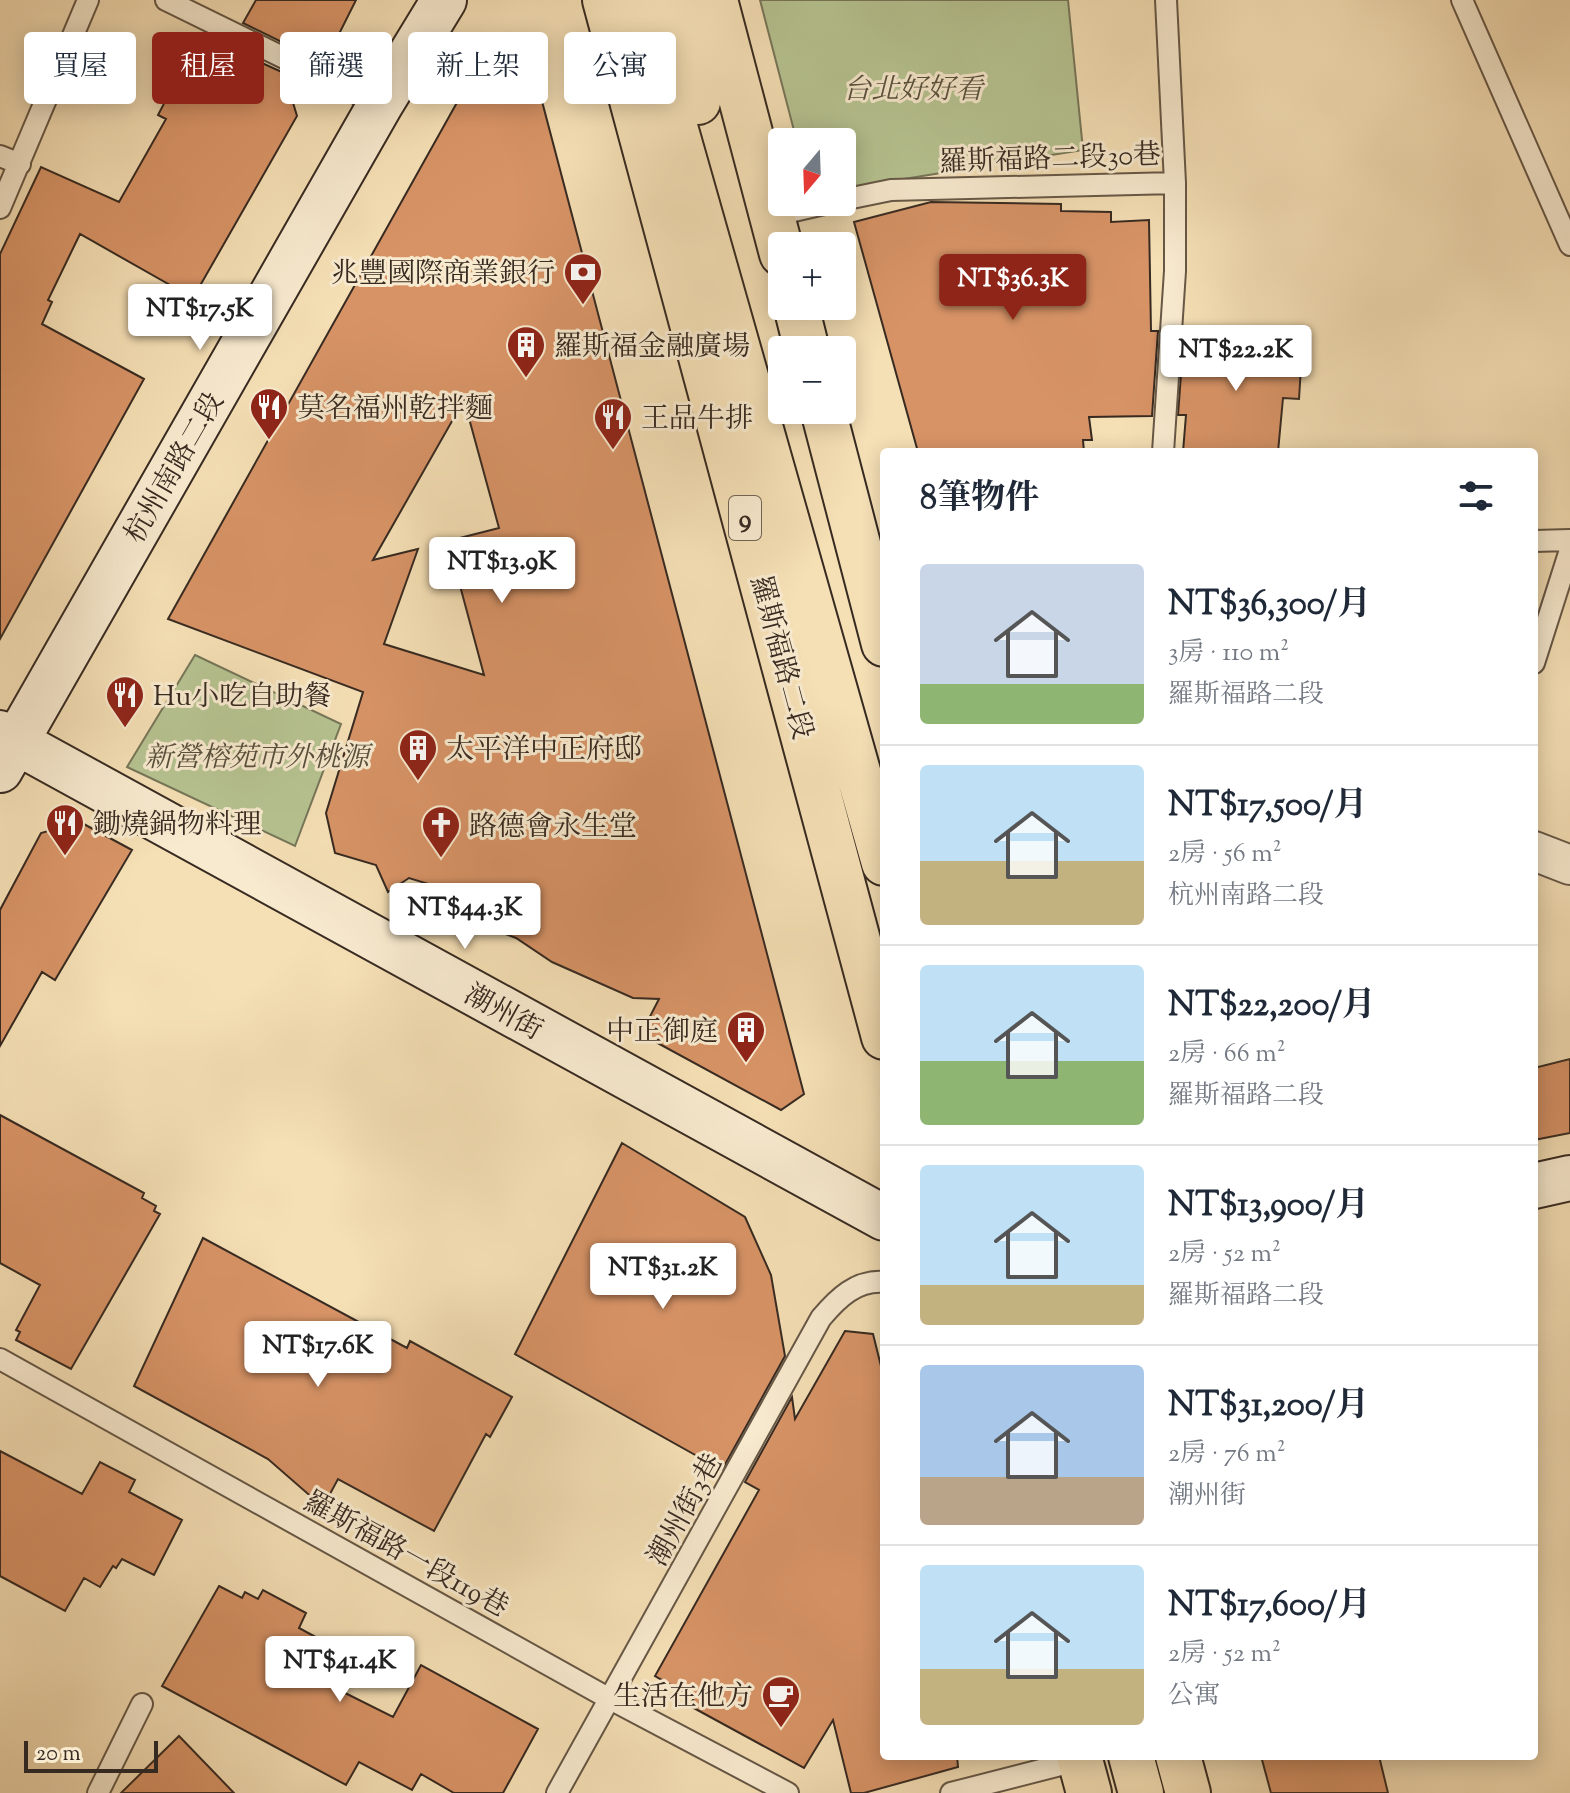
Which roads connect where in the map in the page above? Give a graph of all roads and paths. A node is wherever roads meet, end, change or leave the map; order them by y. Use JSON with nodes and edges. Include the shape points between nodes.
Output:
{"nodes":[{"id":1,"x":88,"y":0,"type":"edge"},
{"id":2,"x":166,"y":0,"type":"edge"},
{"id":3,"x":444,"y":0,"type":"edge"},
{"id":4,"x":605,"y":0,"type":"edge"},
{"id":5,"x":639,"y":0,"type":"edge"},
{"id":6,"x":671,"y":0,"type":"edge"},
{"id":7,"x":715,"y":0,"type":"edge"},
{"id":8,"x":1166,"y":0,"type":"edge"},
{"id":9,"x":1462,"y":0,"type":"edge"},
{"id":10,"x":380,"y":105,"type":"junction"},
{"id":11,"x":0,"y":156,"type":"edge"},
{"id":12,"x":20,"y":164,"type":"junction"},
{"id":13,"x":1175,"y":183,"type":"junction"},
{"id":14,"x":856,"y":197,"type":"edge"},
{"id":15,"x":0,"y":208,"type":"edge"},
{"id":16,"x":809,"y":216,"type":"edge"},
{"id":17,"x":776,"y":232,"type":"edge"},
{"id":18,"x":782,"y":232,"type":"edge"},
{"id":19,"x":1570,"y":245,"type":"edge"},
{"id":20,"x":827,"y":424,"type":"edge"},
{"id":21,"x":1163,"y":448,"type":"edge"},
{"id":22,"x":1570,"y":540,"type":"edge"},
{"id":23,"x":1538,"y":541,"type":"edge"},
{"id":24,"x":1570,"y":550,"type":"edge"},
{"id":25,"x":877,"y":590,"type":"edge"},
{"id":26,"x":880,"y":613,"type":"edge"},
{"id":27,"x":1538,"y":650,"type":"edge"},
{"id":28,"x":6,"y":748,"type":"edge"},
{"id":29,"x":880,"y":781,"type":"edge"},
{"id":30,"x":880,"y":849,"type":"edge"},
{"id":31,"x":1538,"y":853,"type":"edge"},
{"id":32,"x":1570,"y":865,"type":"edge"},
{"id":33,"x":880,"y":1022,"type":"edge"},
{"id":34,"x":1570,"y":1178,"type":"edge"},
{"id":35,"x":1538,"y":1185,"type":"edge"},
{"id":36,"x":880,"y":1216,"type":"edge"},
{"id":37,"x":880,"y":1282,"type":"edge"},
{"id":38,"x":0,"y":1359,"type":"edge"},
{"id":39,"x":608,"y":1698,"type":"junction"},
{"id":40,"x":142,"y":1704,"type":"dead end"},
{"id":41,"x":1132,"y":1760,"type":"edge"},
{"id":42,"x":1179,"y":1760,"type":"edge"},
{"id":43,"x":1083,"y":1770,"type":"edge"},
{"id":44,"x":98,"y":1793,"type":"edge"},
{"id":45,"x":557,"y":1793,"type":"edge"},
{"id":46,"x":788,"y":1793,"type":"edge"},
{"id":47,"x":951,"y":1793,"type":"edge"},
{"id":48,"x":1141,"y":1793,"type":"edge"},
{"id":49,"x":1188,"y":1793,"type":"edge"}],
"edges":[{"from":1,"to":12,"type":"lane"},
{"from":2,"to":10,"type":"lane"},
{"from":3,"to":10,"type":"street","name":"杭州南路二段"},
{"from":4,"to":33,"type":"main road","name":"羅斯福路二段","number":"9"},
{"from":5,"to":30,"type":"main road","number":"9"},
{"from":6,"to":29,"type":"main road","number":"9"},
{"from":7,"to":17,"type":"main road"},
{"from":8,"to":13,"type":"lane","name":"羅斯福路二段30巷"},
{"from":9,"to":19,"type":"lane"},
{"from":10,"to":28,"type":"street","name":"杭州南路二段"},
{"from":11,"to":12,"type":"lane"},
{"from":12,"to":15,"type":"lane"},
{"from":13,"to":14,"type":"lane","name":"羅斯福路二段30巷","via":[[891,190]]},
{"from":13,"to":21,"type":"lane"},
{"from":16,"to":18,"type":"lane"},
{"from":20,"to":25,"type":"main road"},
{"from":22,"to":23,"type":"lane"},
{"from":24,"to":27,"type":"lane"},
{"from":25,"to":26,"type":"main road"},
{"from":28,"to":36,"type":"street","name":"潮州街"},
{"from":31,"to":32,"type":"street"},
{"from":34,"to":35,"type":"street"},
{"from":37,"to":39,"type":"lane","name":"潮州街3巷","via":[[843,1293],[821,1318]]},
{"from":38,"to":39,"type":"lane","name":"羅斯福路一段119巷"},
{"from":39,"to":45,"type":"lane","name":"潮州街3巷"},
{"from":39,"to":46,"type":"lane","name":"羅斯福路一段119巷"},
{"from":40,"to":44,"type":"lane"},
{"from":41,"to":48,"type":"main road"},
{"from":42,"to":49,"type":"main road"},
{"from":43,"to":47,"type":"lane"}]}
